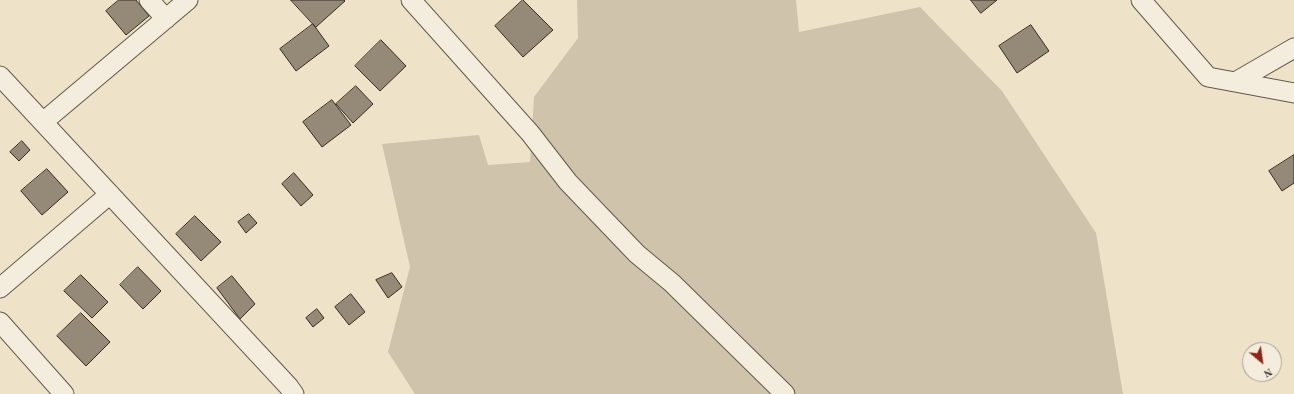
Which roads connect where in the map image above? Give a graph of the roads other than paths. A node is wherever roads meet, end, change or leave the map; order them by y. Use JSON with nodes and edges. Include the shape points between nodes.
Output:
{"nodes":[{"id":1,"x":149,"y":0,"type":"edge"},
{"id":2,"x":188,"y":0,"type":"edge"},
{"id":3,"x":411,"y":0,"type":"edge"},
{"id":4,"x":1142,"y":0,"type":"edge"},
{"id":5,"x":166,"y":19,"type":"junction"},
{"id":6,"x":1294,"y":48,"type":"edge"},
{"id":7,"x":0,"y":76,"type":"edge"},
{"id":8,"x":1238,"y":81,"type":"junction"},
{"id":9,"x":1294,"y":93,"type":"edge"},
{"id":10,"x":43,"y":122,"type":"junction"},
{"id":11,"x":110,"y":194,"type":"junction"},
{"id":12,"x":0,"y":288,"type":"edge"},
{"id":13,"x":0,"y":322,"type":"edge"},
{"id":14,"x":64,"y":394,"type":"edge"},
{"id":15,"x":294,"y":394,"type":"edge"},
{"id":16,"x":785,"y":394,"type":"edge"}],
"edges":[{"from":1,"to":5,"type":"street"},
{"from":2,"to":5,"type":"street"},
{"from":3,"to":16,"type":"street","via":[[530,133],[568,182],[638,254],[672,283]]},
{"from":4,"to":8,"type":"street","via":[[1208,77]]},
{"from":5,"to":10,"type":"street"},
{"from":6,"to":8,"type":"street"},
{"from":7,"to":10,"type":"street"},
{"from":8,"to":9,"type":"street"},
{"from":10,"to":11,"type":"street"},
{"from":11,"to":12,"type":"street"},
{"from":11,"to":15,"type":"street"},
{"from":13,"to":14,"type":"street"}]}
